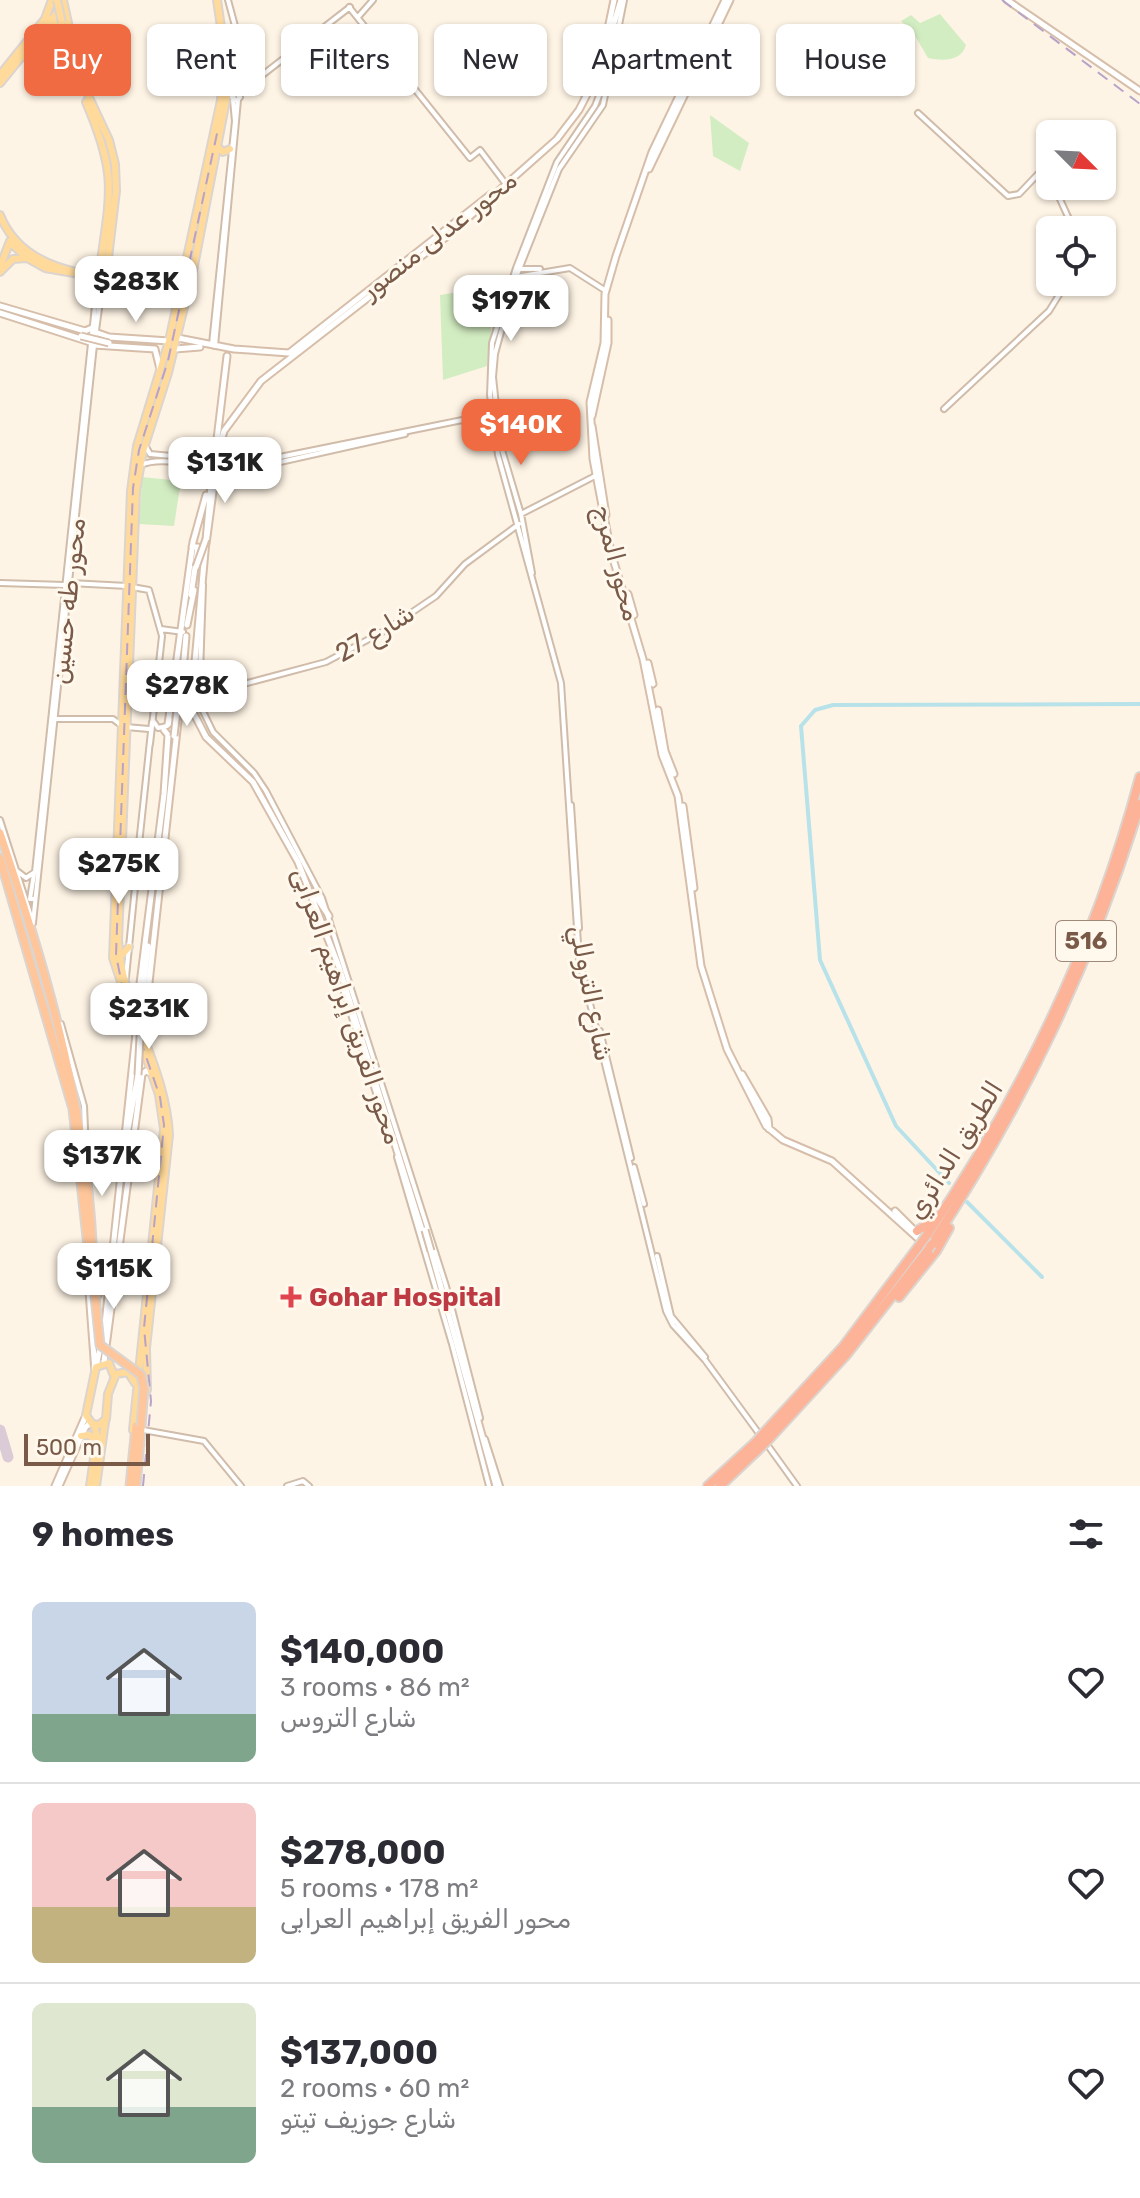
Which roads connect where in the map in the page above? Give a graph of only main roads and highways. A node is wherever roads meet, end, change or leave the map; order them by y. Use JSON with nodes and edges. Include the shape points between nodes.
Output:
{"nodes":[{"id":1,"x":219,"y":0,"type":"edge"},
{"id":2,"x":614,"y":0,"type":"edge"},
{"id":3,"x":623,"y":0,"type":"edge"},
{"id":4,"x":727,"y":0,"type":"edge"},
{"id":5,"x":1007,"y":0,"type":"edge"},
{"id":6,"x":58,"y":2,"type":"edge"},
{"id":7,"x":54,"y":17,"type":"junction"},
{"id":8,"x":63,"y":22,"type":"junction"},
{"id":9,"x":224,"y":24,"type":"edge"},
{"id":10,"x":0,"y":75,"type":"edge"},
{"id":11,"x":0,"y":83,"type":"edge"},
{"id":12,"x":1140,"y":91,"type":"edge"},
{"id":13,"x":235,"y":96,"type":"edge"},
{"id":14,"x":218,"y":125,"type":"junction"},
{"id":15,"x":217,"y":151,"type":"junction"},
{"id":16,"x":229,"y":153,"type":"road end"},
{"id":17,"x":650,"y":160,"type":"junction"},
{"id":18,"x":484,"y":204,"type":"junction"},
{"id":19,"x":0,"y":215,"type":"edge"},
{"id":20,"x":472,"y":221,"type":"dead end"},
{"id":21,"x":0,"y":224,"type":"edge"},
{"id":22,"x":10,"y":241,"type":"junction"},
{"id":23,"x":430,"y":246,"type":"junction"},
{"id":24,"x":10,"y":257,"type":"junction"},
{"id":25,"x":27,"y":258,"type":"junction"},
{"id":26,"x":185,"y":263,"type":"junction"},
{"id":27,"x":194,"y":266,"type":"junction"},
{"id":28,"x":0,"y":270,"type":"edge"},
{"id":29,"x":101,"y":277,"type":"junction"},
{"id":30,"x":181,"y":282,"type":"junction"},
{"id":31,"x":168,"y":287,"type":"junction"},
{"id":32,"x":177,"y":303,"type":"junction"},
{"id":33,"x":0,"y":306,"type":"edge"},
{"id":34,"x":0,"y":313,"type":"edge"},
{"id":35,"x":607,"y":327,"type":"junction"},
{"id":36,"x":87,"y":333,"type":"junction"},
{"id":37,"x":103,"y":336,"type":"junction"},
{"id":38,"x":169,"y":341,"type":"junction"},
{"id":39,"x":107,"y":343,"type":"junction"},
{"id":40,"x":179,"y":344,"type":"junction"},
{"id":41,"x":151,"y":345,"type":"junction"},
{"id":42,"x":234,"y":349,"type":"junction"},
{"id":43,"x":283,"y":353,"type":"junction"},
{"id":44,"x":293,"y":353,"type":"junction"},
{"id":45,"x":166,"y":356,"type":"junction"},
{"id":46,"x":227,"y":356,"type":"junction"},
{"id":47,"x":288,"y":360,"type":"junction"},
{"id":48,"x":160,"y":378,"type":"junction"},
{"id":49,"x":222,"y":430,"type":"junction"},
{"id":50,"x":211,"y":473,"type":"junction"},
{"id":51,"x":206,"y":495,"type":"junction"},
{"id":52,"x":133,"y":506,"type":"junction"},
{"id":53,"x":192,"y":547,"type":"junction"},
{"id":54,"x":197,"y":564,"type":"junction"},
{"id":55,"x":620,"y":574,"type":"junction"},
{"id":56,"x":184,"y":637,"type":"junction"},
{"id":57,"x":126,"y":670,"type":"junction"},
{"id":58,"x":193,"y":696,"type":"junction"},
{"id":59,"x":175,"y":704,"type":"junction"},
{"id":60,"x":193,"y":710,"type":"junction"},
{"id":61,"x":178,"y":717,"type":"road end"},
{"id":62,"x":124,"y":726,"type":"junction"},
{"id":63,"x":170,"y":733,"type":"junction"},
{"id":64,"x":1140,"y":777,"type":"edge"},
{"id":65,"x":121,"y":789,"type":"junction"},
{"id":66,"x":1140,"y":804,"type":"edge"},
{"id":67,"x":0,"y":833,"type":"edge"},
{"id":68,"x":3,"y":855,"type":"edge"},
{"id":69,"x":14,"y":861,"type":"road end"},
{"id":70,"x":156,"y":881,"type":"junction"},
{"id":71,"x":313,"y":892,"type":"junction"},
{"id":72,"x":329,"y":916,"type":"road end"},
{"id":73,"x":129,"y":947,"type":"road end"},
{"id":74,"x":119,"y":958,"type":"junction"},
{"id":75,"x":141,"y":1001,"type":"junction"},
{"id":76,"x":136,"y":1032,"type":"junction"},
{"id":77,"x":146,"y":1046,"type":"junction"},
{"id":78,"x":134,"y":1064,"type":"junction"},
{"id":79,"x":151,"y":1074,"type":"junction"},
{"id":80,"x":140,"y":1075,"type":"junction"},
{"id":81,"x":159,"y":1090,"type":"junction"},
{"id":82,"x":1015,"y":1101,"type":"junction"},
{"id":83,"x":118,"y":1175,"type":"junction"},
{"id":84,"x":959,"y":1196,"type":"junction"},
{"id":85,"x":423,"y":1230,"type":"junction"},
{"id":86,"x":926,"y":1244,"type":"junction"},
{"id":87,"x":154,"y":1245,"type":"junction"},
{"id":88,"x":90,"y":1246,"type":"junction"},
{"id":89,"x":430,"y":1252,"type":"junction"},
{"id":90,"x":98,"y":1296,"type":"junction"},
{"id":91,"x":108,"y":1297,"type":"junction"},
{"id":92,"x":91,"y":1333,"type":"junction"},
{"id":93,"x":841,"y":1355,"type":"junction"},
{"id":94,"x":140,"y":1361,"type":"junction"},
{"id":95,"x":104,"y":1362,"type":"junction"},
{"id":96,"x":113,"y":1367,"type":"junction"},
{"id":97,"x":96,"y":1370,"type":"junction"},
{"id":98,"x":114,"y":1376,"type":"junction"},
{"id":99,"x":141,"y":1379,"type":"junction"},
{"id":100,"x":147,"y":1388,"type":"junction"},
{"id":101,"x":136,"y":1394,"type":"junction"},
{"id":102,"x":86,"y":1415,"type":"junction"},
{"id":103,"x":479,"y":1415,"type":"road end"},
{"id":104,"x":105,"y":1420,"type":"junction"},
{"id":105,"x":92,"y":1424,"type":"junction"},
{"id":106,"x":479,"y":1429,"type":"junction"},
{"id":107,"x":81,"y":1436,"type":"junction"},
{"id":108,"x":761,"y":1438,"type":"junction"},
{"id":109,"x":96,"y":1440,"type":"junction"},
{"id":110,"x":137,"y":1441,"type":"junction"},
{"id":111,"x":57,"y":1486,"type":"edge"},
{"id":112,"x":93,"y":1486,"type":"edge"},
{"id":113,"x":130,"y":1486,"type":"edge"},
{"id":114,"x":136,"y":1486,"type":"edge"},
{"id":115,"x":495,"y":1486,"type":"edge"},
{"id":116,"x":708,"y":1486,"type":"edge"},
{"id":117,"x":720,"y":1486,"type":"edge"}],
"edges":[{"from":1,"to":9,"type":"main road"},
{"from":1,"to":14,"type":"main road","via":[[225,63]]},
{"from":2,"to":23,"type":"main road","name":"محور عدلى منصور","via":[[602,54],[581,100],[550,143]]},
{"from":3,"to":18,"type":"main road","name":"محور عدلى منصور","via":[[600,69],[560,136]]},
{"from":4,"to":17,"type":"main road","name":"محور المرج"},
{"from":4,"to":17,"type":"main road","name":"محور المرج"},
{"from":5,"to":12,"type":"main road"},
{"from":6,"to":7,"type":"main road"},
{"from":6,"to":8,"type":"main road","bridge":true},
{"from":6,"to":10,"type":"main road"},
{"from":7,"to":8,"type":"main road"},
{"from":7,"to":11,"type":"main road"},
{"from":8,"to":29,"type":"main road","via":[[108,156],[112,202]]},
{"from":13,"to":14,"type":"main road"},
{"from":14,"to":15,"type":"main road"},
{"from":14,"to":26,"type":"main road"},
{"from":15,"to":16,"type":"main road"},
{"from":15,"to":27,"type":"main road"},
{"from":17,"to":35,"type":"main road","name":"محور المرج","via":[[609,291]]},
{"from":17,"to":35,"type":"main road","name":"محور المرج","via":[[606,290]]},
{"from":18,"to":20,"type":"main road"},
{"from":18,"to":23,"type":"main road","name":"محور عدلى منصور"},
{"from":19,"to":29,"type":"main road","via":[[14,240],[34,257]]},
{"from":21,"to":22,"type":"main road"},
{"from":22,"to":24,"type":"main road"},
{"from":22,"to":25,"type":"main road"},
{"from":23,"to":44,"type":"main road","name":"محور عدلى منصور"},
{"from":23,"to":44,"type":"main road","name":"محور عدلى منصور","via":[[372,299]]},
{"from":24,"to":25,"type":"main road"},
{"from":24,"to":28,"type":"main road"},
{"from":25,"to":29,"type":"main road","via":[[49,269]]},
{"from":26,"to":27,"type":"main road"},
{"from":26,"to":30,"type":"main road"},
{"from":27,"to":40,"type":"main road"},
{"from":29,"to":31,"type":"main road"},
{"from":30,"to":31,"type":"main road"},
{"from":30,"to":32,"type":"main road"},
{"from":31,"to":32,"type":"main road"},
{"from":32,"to":38,"type":"main road"},
{"from":33,"to":36,"type":"main road"},
{"from":34,"to":36,"type":"main road"},
{"from":35,"to":55,"type":"main road","name":"محور المرج","via":[[592,421]]},
{"from":35,"to":55,"type":"main road","name":"محور المرج","via":[[589,409],[595,476]]},
{"from":36,"to":37,"type":"main road"},
{"from":36,"to":39,"type":"main road","bridge":true},
{"from":36,"to":39,"type":"main road","via":[[92,344]]},
{"from":37,"to":39,"type":"main road"},
{"from":37,"to":41,"type":"main road"},
{"from":38,"to":41,"type":"main road"},
{"from":38,"to":45,"type":"main road"},
{"from":39,"to":41,"type":"main road"},
{"from":40,"to":42,"type":"main road","name":"محور عدلى منصور","via":[[214,342]]},
{"from":40,"to":46,"type":"main road","via":[[225,350]]},
{"from":40,"to":52,"type":"main road","via":[[146,440]]},
{"from":41,"to":45,"type":"main road"},
{"from":41,"to":48,"type":"main road","via":[[158,352]]},
{"from":42,"to":43,"type":"main road","name":"محور عدلى منصور"},
{"from":42,"to":46,"type":"main road"},
{"from":43,"to":44,"type":"main road","name":"محور عدلى منصور"},
{"from":43,"to":47,"type":"main road"},
{"from":44,"to":47,"type":"main road","name":"محور عدلى منصور"},
{"from":45,"to":48,"type":"main road"},
{"from":46,"to":49,"type":"main road"},
{"from":47,"to":49,"type":"main road","name":"محور عدلى منصور","via":[[249,395]]},
{"from":48,"to":52,"type":"main road","via":[[136,451]]},
{"from":49,"to":50,"type":"main road","name":"محور الفريق إبراهيم العرابى"},
{"from":49,"to":50,"type":"main road","name":"محور الفريق إبراهيم العرابى"},
{"from":50,"to":51,"type":"main road","name":"محور الفريق إبراهيم العرابى"},
{"from":50,"to":54,"type":"main road","bridge":true,"via":[[206,539]]},
{"from":50,"to":58,"type":"main road","name":"محور الفريق إبراهيم العرابى"},
{"from":51,"to":53,"type":"main road"},
{"from":51,"to":54,"type":"main road","name":"محور الفريق إبراهيم العرابى"},
{"from":52,"to":57,"type":"main road"},
{"from":53,"to":54,"type":"main road","via":[[198,547]]},
{"from":53,"to":56,"type":"main road"},
{"from":54,"to":56,"type":"main road"},
{"from":54,"to":58,"type":"main road","name":"محور الفريق إبراهيم العرابى"},
{"from":55,"to":86,"type":"main road","name":"محور المرج","via":[[651,676],[664,754],[683,803],[713,1005],[747,1093],[770,1130],[835,1159]]},
{"from":56,"to":59,"type":"main road"},
{"from":57,"to":62,"type":"main road"},
{"from":57,"to":62,"type":"main road"},
{"from":58,"to":60,"type":"main road","name":"محور الفريق إبراهيم العرابى","bridge":true},
{"from":59,"to":63,"type":"main road","bridge":true},
{"from":59,"to":63,"type":"main road"},
{"from":60,"to":71,"type":"main road","name":"محور الفريق إبراهيم العرابى","via":[[208,735],[255,780],[288,835]]},
{"from":60,"to":85,"type":"main road","name":"محور الفريق إبراهيم العرابى","via":[[206,737],[253,782],[298,864],[342,978]]},
{"from":61,"to":63,"type":"main road"},
{"from":62,"to":65,"type":"main road"},
{"from":63,"to":70,"type":"main road"},
{"from":63,"to":70,"type":"main road","via":[[167,808]]},
{"from":64,"to":82,"type":"highway","name":"الطريق الدائري","number":"516","via":[[1108,886]]},
{"from":65,"to":74,"type":"main road"},
{"from":65,"to":76,"type":"main road","via":[[113,958]]},
{"from":66,"to":82,"type":"highway","name":"الطريق الدائري","number":"516","via":[[1087,958]]},
{"from":67,"to":68,"type":"highway"},
{"from":68,"to":69,"type":"highway"},
{"from":68,"to":88,"type":"highway","via":[[73,1109]]},
{"from":68,"to":88,"type":"highway","via":[[80,1112]]},
{"from":70,"to":75,"type":"main road"},
{"from":70,"to":75,"type":"main road","via":[[148,992]]},
{"from":71,"to":72,"type":"main road"},
{"from":71,"to":85,"type":"main road","name":"محور الفريق إبراهيم العرابى","via":[[342,967]]},
{"from":73,"to":74,"type":"main road"},
{"from":74,"to":75,"type":"main road","via":[[126,987]]},
{"from":75,"to":77,"type":"main road"},
{"from":75,"to":77,"type":"main road"},
{"from":75,"to":80,"type":"main road","bridge":true},
{"from":76,"to":78,"type":"main road"},
{"from":76,"to":79,"type":"main road"},
{"from":77,"to":81,"type":"main road"},
{"from":78,"to":80,"type":"main road","via":[[142,1064]]},
{"from":78,"to":83,"type":"main road"},
{"from":79,"to":80,"type":"main road"},
{"from":79,"to":81,"type":"main road"},
{"from":80,"to":83,"type":"main road"},
{"from":80,"to":95,"type":"main road"},
{"from":81,"to":87,"type":"main road","via":[[168,1121]]},
{"from":82,"to":84,"type":"highway","name":"الطريق الدائري","number":"516"},
{"from":83,"to":91,"type":"main road"},
{"from":84,"to":86,"type":"highway","name":"الطريق الدائري","number":"516"},
{"from":84,"to":86,"type":"highway"},
{"from":85,"to":89,"type":"main road","name":"محور الفريق إبراهيم العرابى","bridge":true},
{"from":86,"to":93,"type":"highway","name":"الطريق الدائري","number":"516"},
{"from":86,"to":93,"type":"highway","name":"الطريق الدائري","number":"516","via":[[885,1307]]},
{"from":87,"to":94,"type":"main road"},
{"from":87,"to":99,"type":"main road"},
{"from":88,"to":90,"type":"main road"},
{"from":88,"to":92,"type":"main road"},
{"from":88,"to":99,"type":"highway","bridge":true,"via":[[97,1343]]},
{"from":88,"to":110,"type":"highway","bridge":true,"via":[[98,1341],[138,1371],[144,1384]]},
{"from":89,"to":106,"type":"main road","name":"محور الفريق إبراهيم العرابى"},
{"from":89,"to":115,"type":"main road","name":"محور الفريق إبراهيم العرابى"},
{"from":90,"to":91,"type":"main road"},
{"from":90,"to":92,"type":"main road","via":[[100,1332]]},
{"from":91,"to":97,"type":"main road"},
{"from":92,"to":97,"type":"main road"},
{"from":93,"to":108,"type":"highway","name":"الطريق الدائري","number":"516"},
{"from":94,"to":96,"type":"main road"},
{"from":94,"to":99,"type":"main road"},
{"from":95,"to":96,"type":"main road"},
{"from":95,"to":97,"type":"main road"},
{"from":96,"to":98,"type":"main road"},
{"from":97,"to":102,"type":"main road"},
{"from":98,"to":101,"type":"main road","via":[[124,1371],[132,1375]]},
{"from":98,"to":104,"type":"main road"},
{"from":99,"to":100,"type":"main road"},
{"from":99,"to":101,"type":"main road"},
{"from":99,"to":110,"type":"highway","bridge":true},
{"from":100,"to":101,"type":"main road"},
{"from":100,"to":110,"type":"main road"},
{"from":101,"to":110,"type":"main road"},
{"from":102,"to":105,"type":"main road"},
{"from":102,"to":111,"type":"main road"},
{"from":103,"to":106,"type":"main road"},
{"from":104,"to":105,"type":"main road"},
{"from":104,"to":112,"type":"main road"},
{"from":105,"to":107,"type":"main road"},
{"from":105,"to":109,"type":"main road"},
{"from":106,"to":115,"type":"main road","name":"محور الفريق إبراهيم العرابى"},
{"from":107,"to":109,"type":"main road"},
{"from":107,"to":111,"type":"main road"},
{"from":108,"to":116,"type":"highway","name":"الطريق الدائري","number":"516"},
{"from":108,"to":117,"type":"highway","name":"الطريق الدائري","number":"516"},
{"from":109,"to":112,"type":"main road"},
{"from":110,"to":113,"type":"highway"},
{"from":110,"to":114,"type":"highway"}]}
